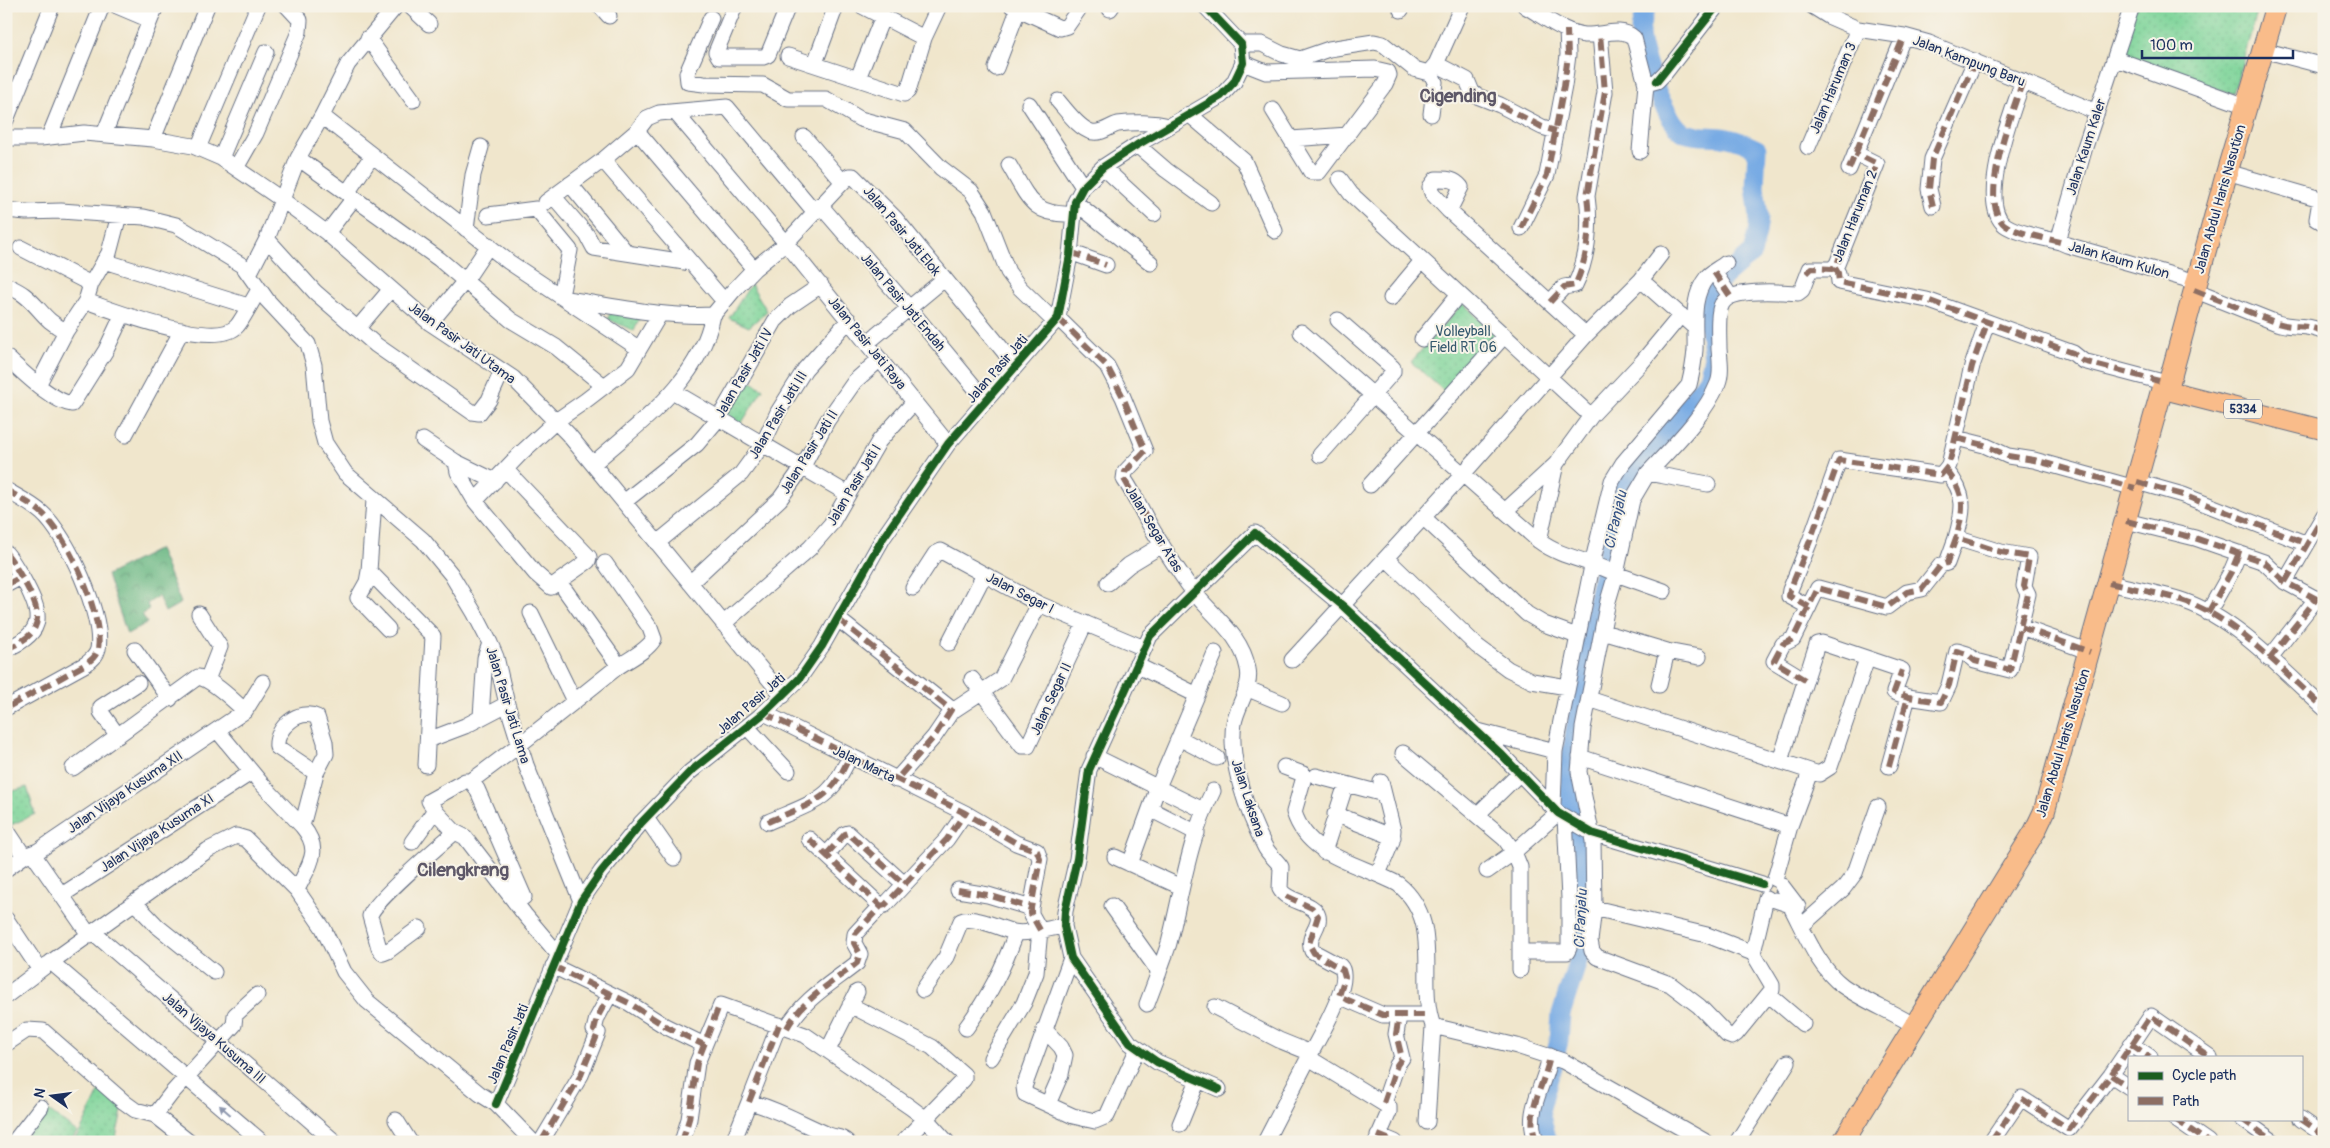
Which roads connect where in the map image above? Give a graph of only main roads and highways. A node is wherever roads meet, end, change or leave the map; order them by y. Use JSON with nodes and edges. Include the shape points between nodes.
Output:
{"nodes":[{"id":1,"x":2264,"y":6,"type":"edge"},
{"id":2,"x":2276,"y":6,"type":"edge"},
{"id":3,"x":2241,"y":104,"type":"junction"},
{"id":4,"x":2190,"y":284,"type":"junction"},
{"id":5,"x":2161,"y":385,"type":"junction"},
{"id":6,"x":2324,"y":430,"type":"edge"},
{"id":7,"x":1843,"y":1142,"type":"edge"}],
"edges":[{"from":1,"to":3,"type":"highway","name":"Jalan Abdul Haris Nasution"},
{"from":2,"to":3,"type":"highway","name":"Jalan Abdul Haris Nasution","via":[[2263,50]]},
{"from":3,"to":4,"type":"highway","name":"Jalan Abdul Haris Nasution"},
{"from":3,"to":4,"type":"highway","name":"Jalan Abdul Haris Nasution","via":[[2227,172]]},
{"from":4,"to":5,"type":"highway","name":"Jalan Abdul Haris Nasution","via":[[2169,383]]},
{"from":5,"to":6,"type":"main road","number":"5334"},
{"from":5,"to":7,"type":"highway","name":"Jalan Abdul Haris Nasution","via":[[2044,812]]}]}
